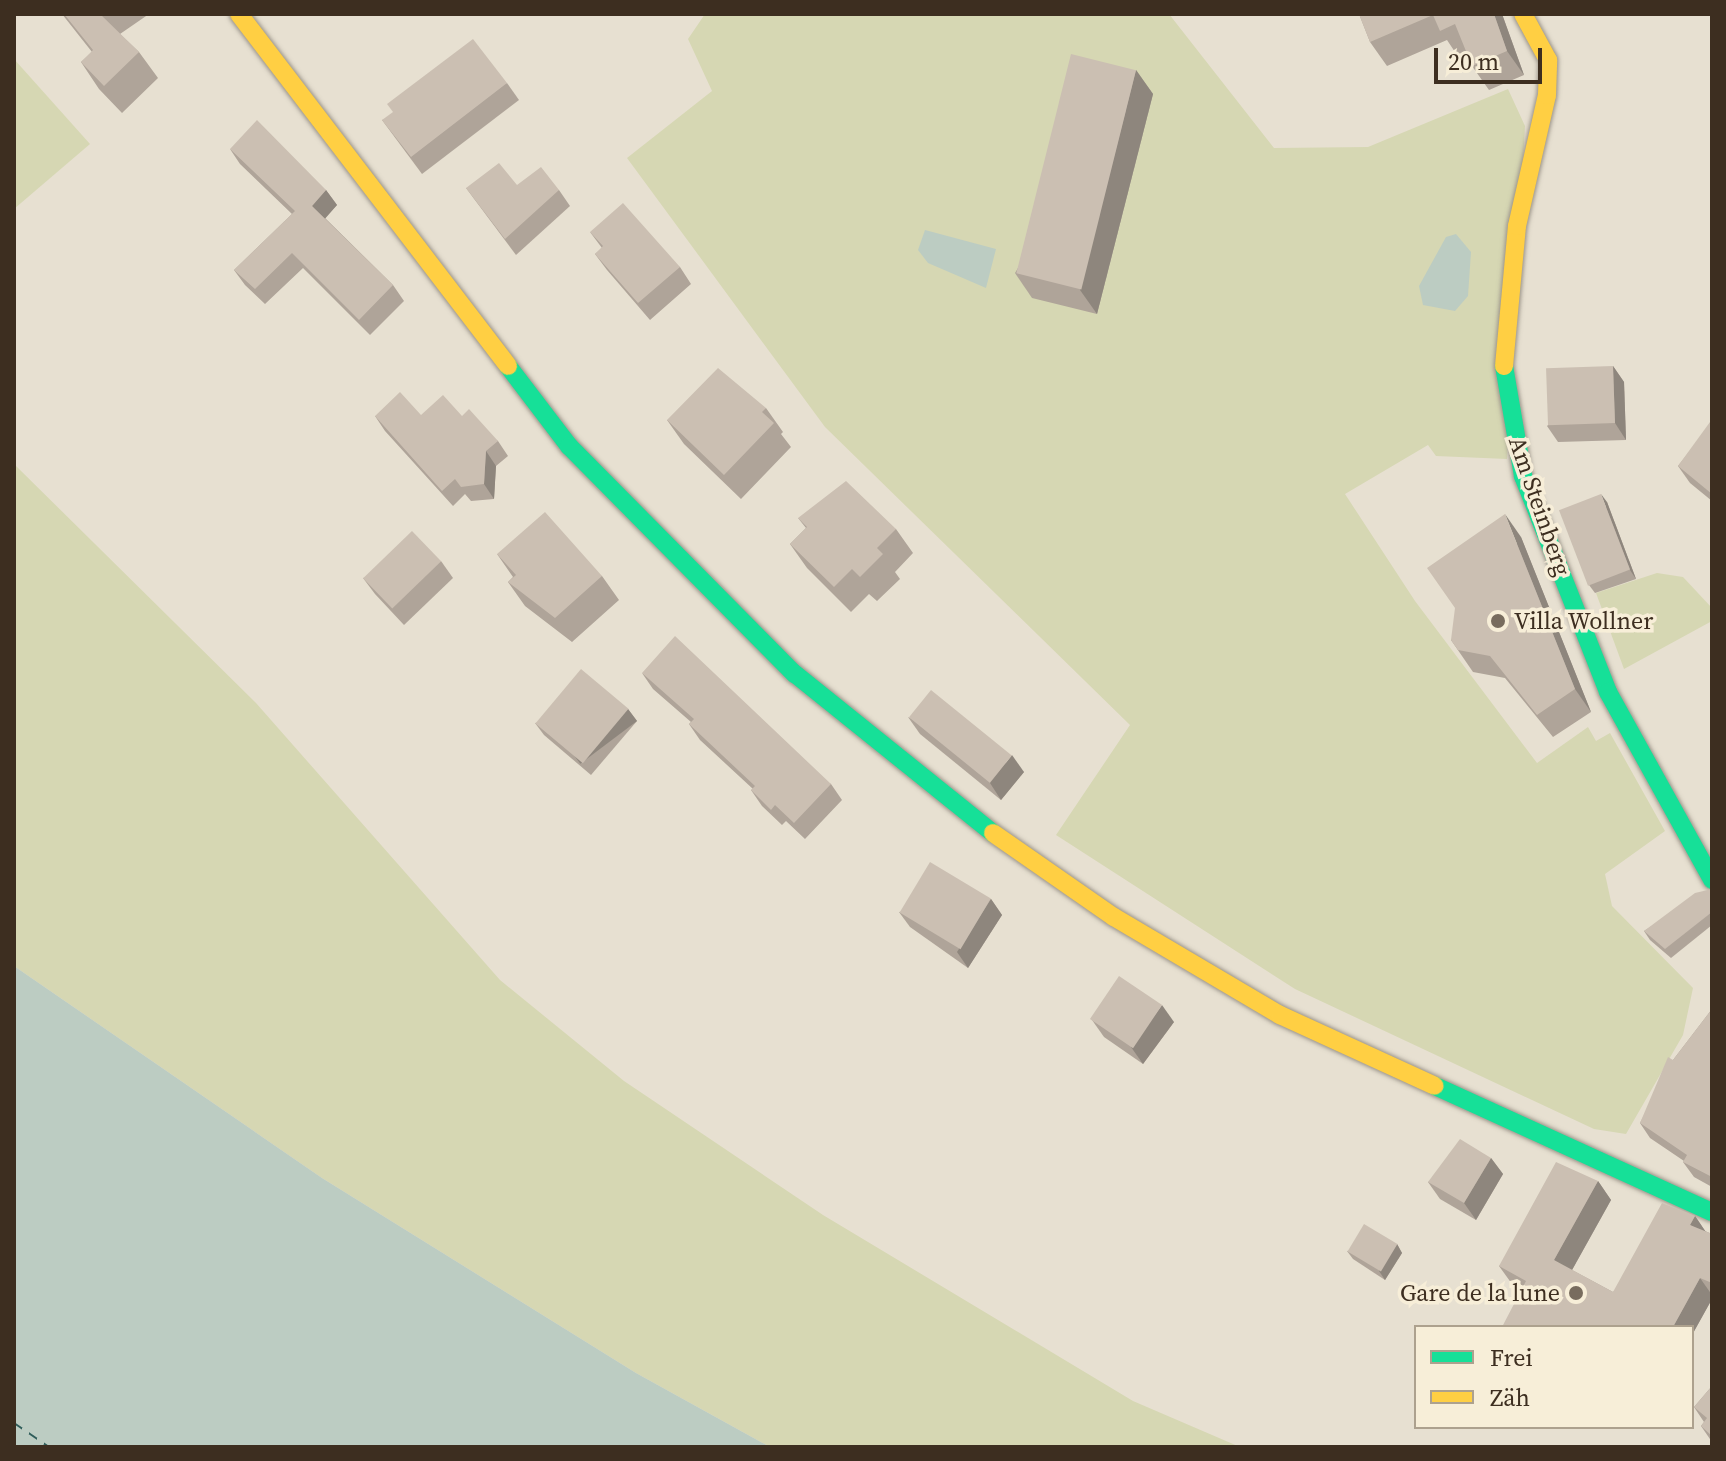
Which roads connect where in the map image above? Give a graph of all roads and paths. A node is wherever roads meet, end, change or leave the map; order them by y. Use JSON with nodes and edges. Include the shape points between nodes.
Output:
{"nodes":[{"id":1,"x":239,"y":14,"type":"edge"},
{"id":2,"x":1523,"y":14,"type":"edge"},
{"id":3,"x":1712,"y":880,"type":"edge"},
{"id":4,"x":1712,"y":1212,"type":"edge"}],
"edges":[{"from":1,"to":4,"type":"main road","via":[[569,446],[795,674],[953,805],[1114,917],[1280,1015]]},
{"from":2,"to":3,"type":"main road","name":"Am Steinberg","via":[[1548,60],[1547,95],[1517,226],[1503,338],[1506,401],[1523,476],[1608,692]]}]}
